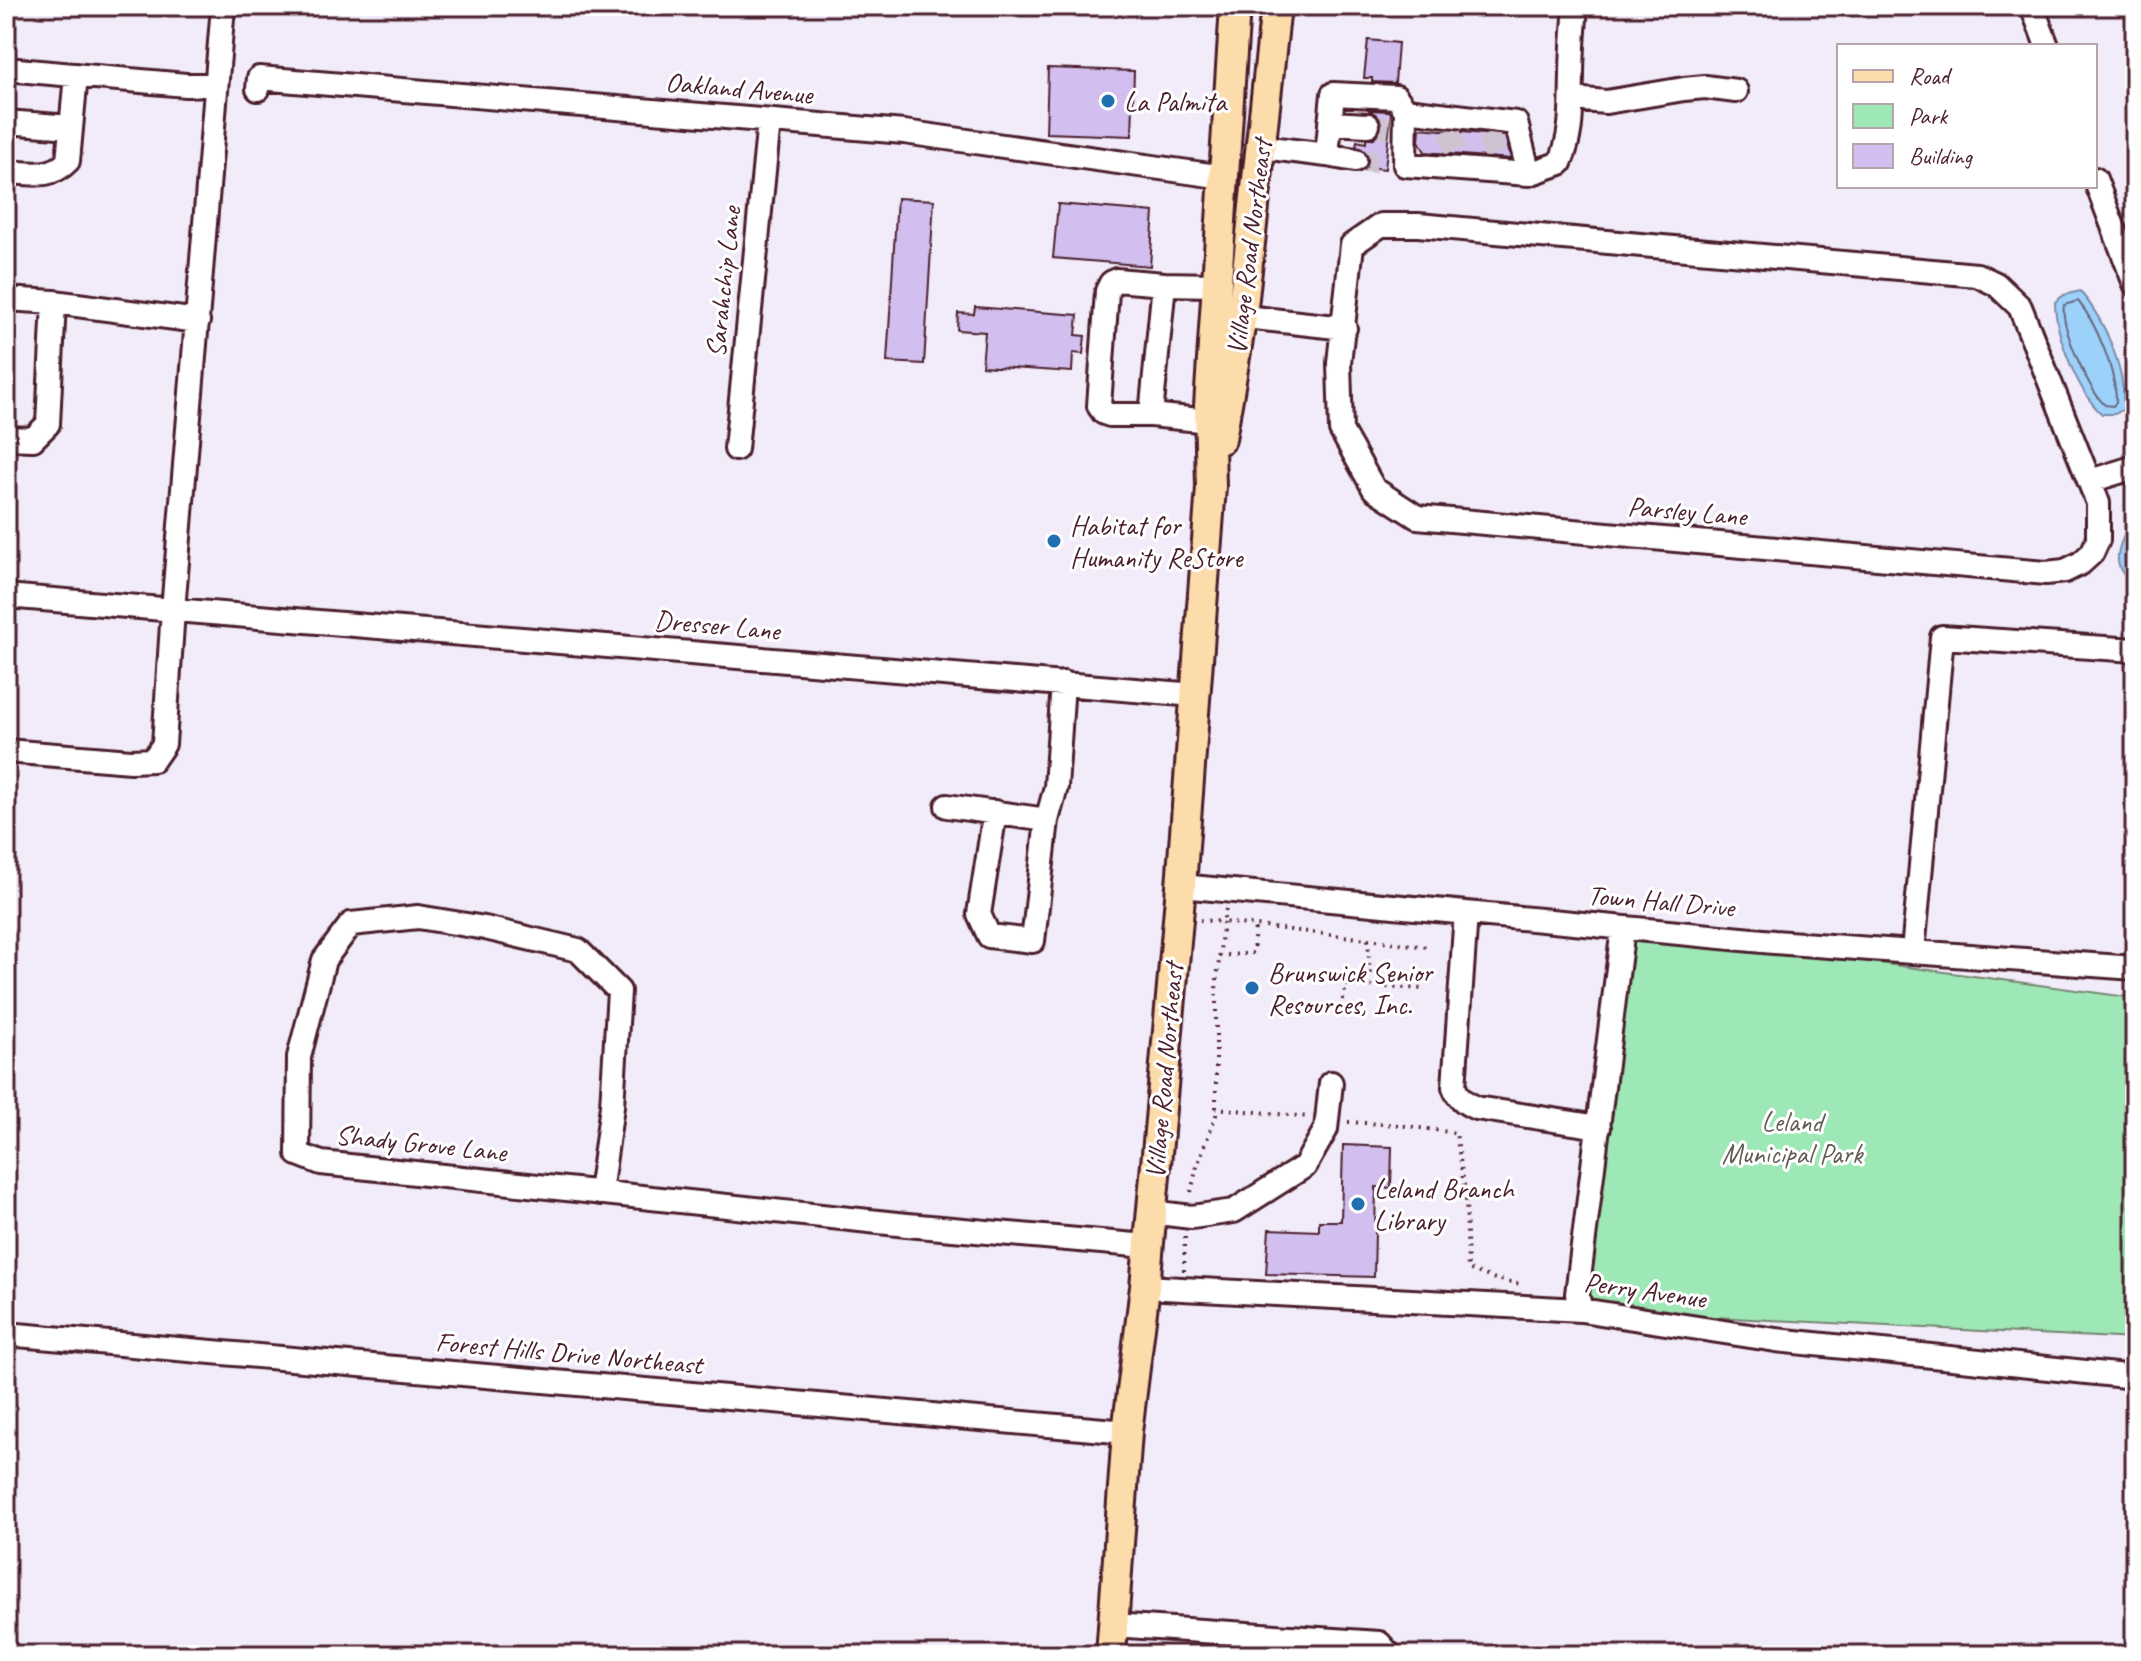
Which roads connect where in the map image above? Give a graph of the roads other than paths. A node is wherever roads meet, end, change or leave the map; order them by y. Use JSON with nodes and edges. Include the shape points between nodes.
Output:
{"nodes":[{"id":1,"x":223,"y":6,"type":"edge"},
{"id":2,"x":1235,"y":6,"type":"edge"},
{"id":3,"x":1276,"y":6,"type":"edge"},
{"id":4,"x":1576,"y":6,"type":"edge"},
{"id":5,"x":2032,"y":6,"type":"edge"},
{"id":6,"x":2046,"y":44,"type":"edge"},
{"id":7,"x":6,"y":69,"type":"edge"},
{"id":8,"x":76,"y":75,"type":"junction"},
{"id":9,"x":216,"y":85,"type":"junction"},
{"id":10,"x":258,"y":89,"type":"dead end"},
{"id":11,"x":1736,"y":91,"type":"dead end"},
{"id":12,"x":1573,"y":99,"type":"junction"},
{"id":13,"x":769,"y":121,"type":"junction"},
{"id":14,"x":6,"y":122,"type":"edge"},
{"id":15,"x":1330,"y":123,"type":"junction"},
{"id":16,"x":1392,"y":123,"type":"junction"},
{"id":17,"x":71,"y":127,"type":"junction"},
{"id":18,"x":1261,"y":147,"type":"junction"},
{"id":19,"x":1327,"y":155,"type":"junction"},
{"id":20,"x":1355,"y":160,"type":"tunnel mouth"},
{"id":21,"x":6,"y":172,"type":"edge"},
{"id":22,"x":1529,"y":174,"type":"junction"},
{"id":23,"x":1224,"y":177,"type":"junction"},
{"id":24,"x":2097,"y":184,"type":"edge"},
{"id":25,"x":1164,"y":284,"type":"junction"},
{"id":26,"x":2135,"y":284,"type":"edge"},
{"id":27,"x":1215,"y":285,"type":"junction"},
{"id":28,"x":6,"y":299,"type":"edge"},
{"id":29,"x":54,"y":302,"type":"junction"},
{"id":30,"x":1228,"y":315,"type":"junction"},
{"id":31,"x":198,"y":321,"type":"junction"},
{"id":32,"x":1345,"y":328,"type":"junction"},
{"id":33,"x":1151,"y":415,"type":"junction"},
{"id":34,"x":1209,"y":421,"type":"junction"},
{"id":35,"x":6,"y":438,"type":"edge"},
{"id":36,"x":736,"y":449,"type":"dead end"},
{"id":37,"x":2135,"y":467,"type":"edge"},
{"id":38,"x":2090,"y":481,"type":"junction"},
{"id":39,"x":1211,"y":487,"type":"junction"},
{"id":40,"x":6,"y":596,"type":"edge"},
{"id":41,"x":173,"y":610,"type":"junction"},
{"id":42,"x":2135,"y":650,"type":"edge"},
{"id":43,"x":1063,"y":683,"type":"junction"},
{"id":44,"x":1195,"y":695,"type":"junction"},
{"id":45,"x":6,"y":751,"type":"edge"},
{"id":46,"x":947,"y":806,"type":"dead end"},
{"id":47,"x":995,"y":812,"type":"junction"},
{"id":48,"x":1047,"y":820,"type":"junction"},
{"id":49,"x":1181,"y":886,"type":"junction"},
{"id":50,"x":1466,"y":913,"type":"junction"},
{"id":51,"x":1623,"y":928,"type":"junction"},
{"id":52,"x":1913,"y":952,"type":"junction"},
{"id":53,"x":2135,"y":968,"type":"edge"},
{"id":54,"x":1331,"y":1083,"type":"dead end"},
{"id":55,"x":1599,"y":1127,"type":"junction"},
{"id":56,"x":600,"y":1193,"type":"junction"},
{"id":57,"x":1150,"y":1212,"type":"junction"},
{"id":58,"x":1147,"y":1246,"type":"junction"},
{"id":59,"x":1145,"y":1287,"type":"junction"},
{"id":60,"x":1581,"y":1310,"type":"junction"},
{"id":61,"x":6,"y":1334,"type":"edge"},
{"id":62,"x":2135,"y":1377,"type":"edge"},
{"id":63,"x":1127,"y":1432,"type":"junction"},
{"id":64,"x":1113,"y":1625,"type":"junction"},
{"id":65,"x":1349,"y":1648,"type":"edge"},
{"id":66,"x":1111,"y":1655,"type":"edge"},
{"id":67,"x":1390,"y":1655,"type":"edge"}],
"edges":[{"from":1,"to":9,"type":"street"},
{"from":2,"to":23,"type":"main road","name":"Village Road Northeast"},
{"from":3,"to":18,"type":"main road","name":"Village Road Northeast"},
{"from":4,"to":12,"type":"street"},
{"from":5,"to":6,"type":"street"},
{"from":7,"to":8,"type":"street"},
{"from":8,"to":9,"type":"street"},
{"from":8,"to":17,"type":"street"},
{"from":9,"to":31,"type":"street"},
{"from":10,"to":13,"type":"street","name":"Oakland Avenue","via":[[259,78]]},
{"from":11,"to":12,"type":"street","via":[[1705,87],[1606,102]]},
{"from":12,"to":22,"type":"street","via":[[1568,144],[1560,163]]},
{"from":13,"to":23,"type":"street","name":"Oakland Avenue","via":[[904,132]]},
{"from":13,"to":36,"type":"street","name":"Sarahchip Lane"},
{"from":14,"to":17,"type":"street"},
{"from":15,"to":16,"type":"street"},
{"from":15,"to":16,"type":"street","via":[[1333,94],[1396,97]]},
{"from":15,"to":19,"type":"street"},
{"from":16,"to":22,"type":"street","via":[[1395,164],[1459,164]]},
{"from":16,"to":22,"type":"street","via":[[1516,123]]},
{"from":17,"to":21,"type":"street","via":[[68,161],[59,170]]},
{"from":18,"to":19,"type":"street"},
{"from":18,"to":30,"type":"main road","name":"Village Road Northeast"},
{"from":19,"to":20,"type":"street"},
{"from":23,"to":27,"type":"main road","name":"Village Road Northeast"},
{"from":24,"to":26,"type":"street"},
{"from":25,"to":27,"type":"street"},
{"from":25,"to":33,"type":"street"},
{"from":25,"to":33,"type":"street","via":[[1116,280],[1107,291],[1099,406],[1110,415]]},
{"from":27,"to":30,"type":"main road","name":"Village Road Northeast"},
{"from":28,"to":29,"type":"street"},
{"from":29,"to":31,"type":"street"},
{"from":29,"to":35,"type":"street","via":[[48,424],[33,439]]},
{"from":30,"to":32,"type":"street"},
{"from":30,"to":34,"type":"main road","name":"Village Road Northeast"},
{"from":30,"to":39,"type":"main road","name":"Village Road Northeast","via":[[1227,411]]},
{"from":31,"to":41,"type":"street"},
{"from":32,"to":38,"type":"street","name":"Parsley Lane","via":[[1352,245],[1381,225],[1977,275],[1996,284],[2020,307]]},
{"from":32,"to":38,"type":"street","name":"Parsley Lane","via":[[1339,363],[1341,430],[1374,489],[1417,517],[2046,573],[2065,571],[2092,553],[2099,520]]},
{"from":33,"to":34,"type":"street"},
{"from":34,"to":39,"type":"main road","name":"Village Road Northeast"},
{"from":37,"to":38,"type":"street"},
{"from":39,"to":44,"type":"main road","name":"Village Road Northeast"},
{"from":40,"to":41,"type":"street","name":"Dresser Lane"},
{"from":41,"to":43,"type":"street","name":"Dresser Lane"},
{"from":41,"to":45,"type":"street","via":[[164,744],[153,760]]},
{"from":42,"to":52,"type":"street","via":[[1942,637]]},
{"from":43,"to":44,"type":"street","name":"Dresser Lane"},
{"from":43,"to":48,"type":"street","via":[[1056,787]]},
{"from":44,"to":49,"type":"main road","name":"Village Road Northeast"},
{"from":46,"to":47,"type":"street"},
{"from":47,"to":48,"type":"street"},
{"from":47,"to":48,"type":"street","via":[[979,914],[989,936],[1033,941]]},
{"from":49,"to":50,"type":"street","name":"Town Hall Drive"},
{"from":49,"to":57,"type":"main road","name":"Village Road Northeast"},
{"from":50,"to":51,"type":"street","name":"Town Hall Drive"},
{"from":50,"to":55,"type":"street","via":[[1456,1094],[1476,1108]]},
{"from":51,"to":52,"type":"street","name":"Town Hall Drive"},
{"from":51,"to":55,"type":"street"},
{"from":52,"to":53,"type":"street","name":"Town Hall Drive"},
{"from":54,"to":57,"type":"street","via":[[1326,1129],[1305,1166],[1234,1211],[1192,1217]]},
{"from":55,"to":60,"type":"street","via":[[1577,1294]]},
{"from":56,"to":56,"type":"street","name":"Shady Grove Lane","via":[[321,1163],[298,1154],[299,1057],[324,960],[351,924],[418,917],[578,950],[619,991]]},
{"from":56,"to":58,"type":"street","name":"Shady Grove Lane"},
{"from":57,"to":58,"type":"main road","name":"Village Road Northeast"},
{"from":58,"to":59,"type":"main road","name":"Village Road Northeast"},
{"from":59,"to":60,"type":"street","name":"Perry Avenue"},
{"from":59,"to":63,"type":"main road","name":"Village Road Northeast"},
{"from":60,"to":62,"type":"street","name":"Perry Avenue","via":[[1776,1340]]},
{"from":61,"to":63,"type":"street","name":"Forest Hills Drive Northeast"},
{"from":63,"to":64,"type":"main road","name":"Village Road Northeast"},
{"from":64,"to":65,"type":"street"},
{"from":64,"to":66,"type":"main road","name":"Village Road Northeast"},
{"from":65,"to":67,"type":"street","via":[[1379,1643]]}]}
